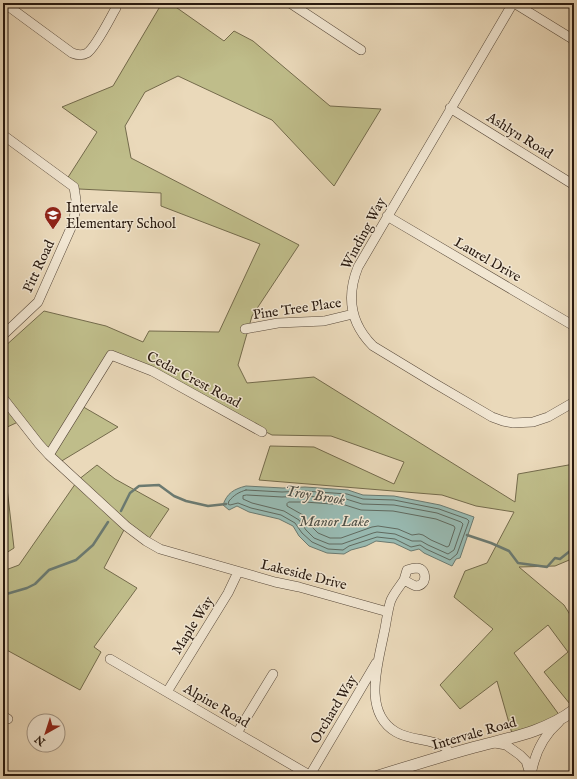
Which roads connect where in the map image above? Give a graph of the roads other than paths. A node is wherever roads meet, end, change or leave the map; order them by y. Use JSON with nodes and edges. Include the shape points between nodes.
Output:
{"nodes":[{"id":1,"x":4,"y":3,"type":"edge"},
{"id":2,"x":290,"y":3,"type":"edge"},
{"id":3,"x":514,"y":3,"type":"edge"},
{"id":4,"x":116,"y":8,"type":"dead end"},
{"id":5,"x":574,"y":40,"type":"edge"},
{"id":6,"x":361,"y":50,"type":"dead end"},
{"id":7,"x":450,"y":108,"type":"junction"},
{"id":8,"x":3,"y":135,"type":"edge"},
{"id":9,"x":574,"y":185,"type":"edge"},
{"id":10,"x":387,"y":216,"type":"junction"},
{"id":11,"x":353,"y":314,"type":"junction"},
{"id":12,"x":574,"y":326,"type":"edge"},
{"id":13,"x":245,"y":329,"type":"dead end"},
{"id":14,"x":3,"y":336,"type":"edge"},
{"id":15,"x":3,"y":398,"type":"edge"},
{"id":16,"x":574,"y":402,"type":"edge"},
{"id":17,"x":262,"y":432,"type":"dead end"},
{"id":18,"x":53,"y":458,"type":"junction"},
{"id":19,"x":238,"y":572,"type":"junction"},
{"id":20,"x":404,"y":580,"type":"dead end"},
{"id":21,"x":388,"y":612,"type":"junction"},
{"id":22,"x":380,"y":656,"type":"junction"},
{"id":23,"x":110,"y":659,"type":"dead end"},
{"id":24,"x":273,"y":674,"type":"dead end"},
{"id":25,"x":167,"y":692,"type":"junction"},
{"id":26,"x":570,"y":713,"type":"edge"},
{"id":27,"x":237,"y":733,"type":"junction"},
{"id":28,"x":492,"y":743,"type":"junction"},
{"id":29,"x":451,"y":754,"type":"junction"},
{"id":30,"x":310,"y":775,"type":"edge"},
{"id":31,"x":378,"y":776,"type":"edge"},
{"id":32,"x":530,"y":776,"type":"edge"}],
"edges":[{"from":1,"to":4,"type":"street","via":[[72,54],[77,55],[87,53],[94,46]]},
{"from":2,"to":6,"type":"street"},
{"from":3,"to":5,"type":"street"},
{"from":3,"to":7,"type":"street","name":"Winding Way"},
{"from":7,"to":9,"type":"street","name":"Ashlyn Road"},
{"from":7,"to":10,"type":"street","name":"Winding Way"},
{"from":8,"to":14,"type":"street","name":"Pitt Road","via":[[74,187],[76,200],[74,221],[38,302]]},
{"from":10,"to":11,"type":"street","name":"Winding Way","via":[[354,276],[351,296]]},
{"from":10,"to":12,"type":"street","name":"Laurel Drive"},
{"from":11,"to":13,"type":"street","name":"Pine Tree Place","via":[[324,321],[278,323]]},
{"from":11,"to":16,"type":"street","name":"Winding Way","via":[[360,331],[378,350],[492,417],[513,423],[533,422],[548,417]]},
{"from":15,"to":18,"type":"street","name":"Lakeside Drive"},
{"from":17,"to":18,"type":"street","name":"Cedar Crest Road","via":[[152,371],[111,355]]},
{"from":18,"to":19,"type":"street","name":"Lakeside Drive","via":[[126,526],[146,541],[160,549]]},
{"from":19,"to":21,"type":"street","name":"Lakeside Drive"},
{"from":19,"to":25,"type":"street","name":"Maple Way","via":[[228,593]]},
{"from":20,"to":21,"type":"street","via":[[390,601]]},
{"from":21,"to":22,"type":"street"},
{"from":22,"to":29,"type":"street","via":[[375,697],[383,721],[394,732],[434,743],[446,748]]},
{"from":22,"to":30,"type":"street","name":"Orchard Way"},
{"from":23,"to":25,"type":"street","name":"Alpine Road"},
{"from":24,"to":27,"type":"street"},
{"from":25,"to":27,"type":"street","name":"Alpine Road"},
{"from":26,"to":28,"type":"street","name":"Intervale Road","via":[[549,726]]},
{"from":26,"to":32,"type":"street","via":[[544,738]]},
{"from":27,"to":30,"type":"street","name":"Alpine Road"},
{"from":28,"to":29,"type":"street","name":"Intervale Road"},
{"from":28,"to":32,"type":"street","via":[[506,745],[520,755],[526,761]]},
{"from":29,"to":31,"type":"street","name":"Intervale Road"}]}
